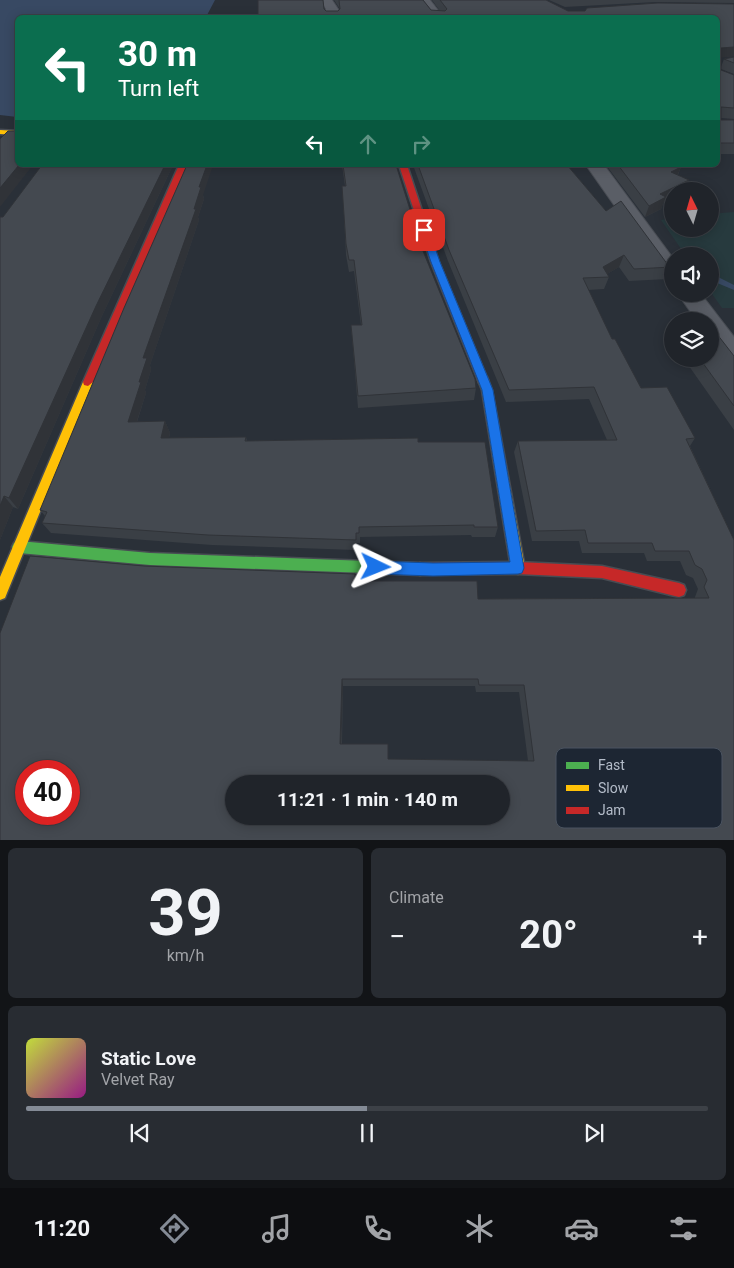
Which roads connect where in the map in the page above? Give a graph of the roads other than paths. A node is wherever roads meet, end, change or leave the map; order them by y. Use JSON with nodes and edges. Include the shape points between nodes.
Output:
{"nodes":[{"id":1,"x":326,"y":0,"type":"edge"},
{"id":2,"x":424,"y":0,"type":"edge"},
{"id":3,"x":332,"y":15,"type":"edge"},
{"id":4,"x":436,"y":15,"type":"edge"},
{"id":5,"x":0,"y":132,"type":"edge"},
{"id":6,"x":15,"y":133,"type":"edge"},
{"id":7,"x":182,"y":167,"type":"edge"},
{"id":8,"x":404,"y":167,"type":"edge"},
{"id":9,"x":596,"y":167,"type":"edge"},
{"id":10,"x":664,"y":260,"type":"edge"},
{"id":11,"x":719,"y":334,"type":"edge"},
{"id":12,"x":734,"y":355,"type":"edge"},
{"id":13,"x":19,"y":547,"type":"junction"},
{"id":14,"x":518,"y":568,"type":"junction"},
{"id":15,"x":679,"y":590,"type":"dead end"},
{"id":16,"x":0,"y":593,"type":"edge"}],
"edges":[{"from":1,"to":3,"type":"street"},
{"from":2,"to":4,"type":"street"},
{"from":5,"to":6,"type":"street"},
{"from":7,"to":13,"type":"street"},
{"from":8,"to":14,"type":"street","via":[[435,262],[487,390]]},
{"from":9,"to":10,"type":"street"},
{"from":11,"to":12,"type":"street"},
{"from":13,"to":14,"type":"street","via":[[150,559],[433,569]]},
{"from":13,"to":16,"type":"street"},
{"from":14,"to":15,"type":"street","via":[[602,572]]}]}
